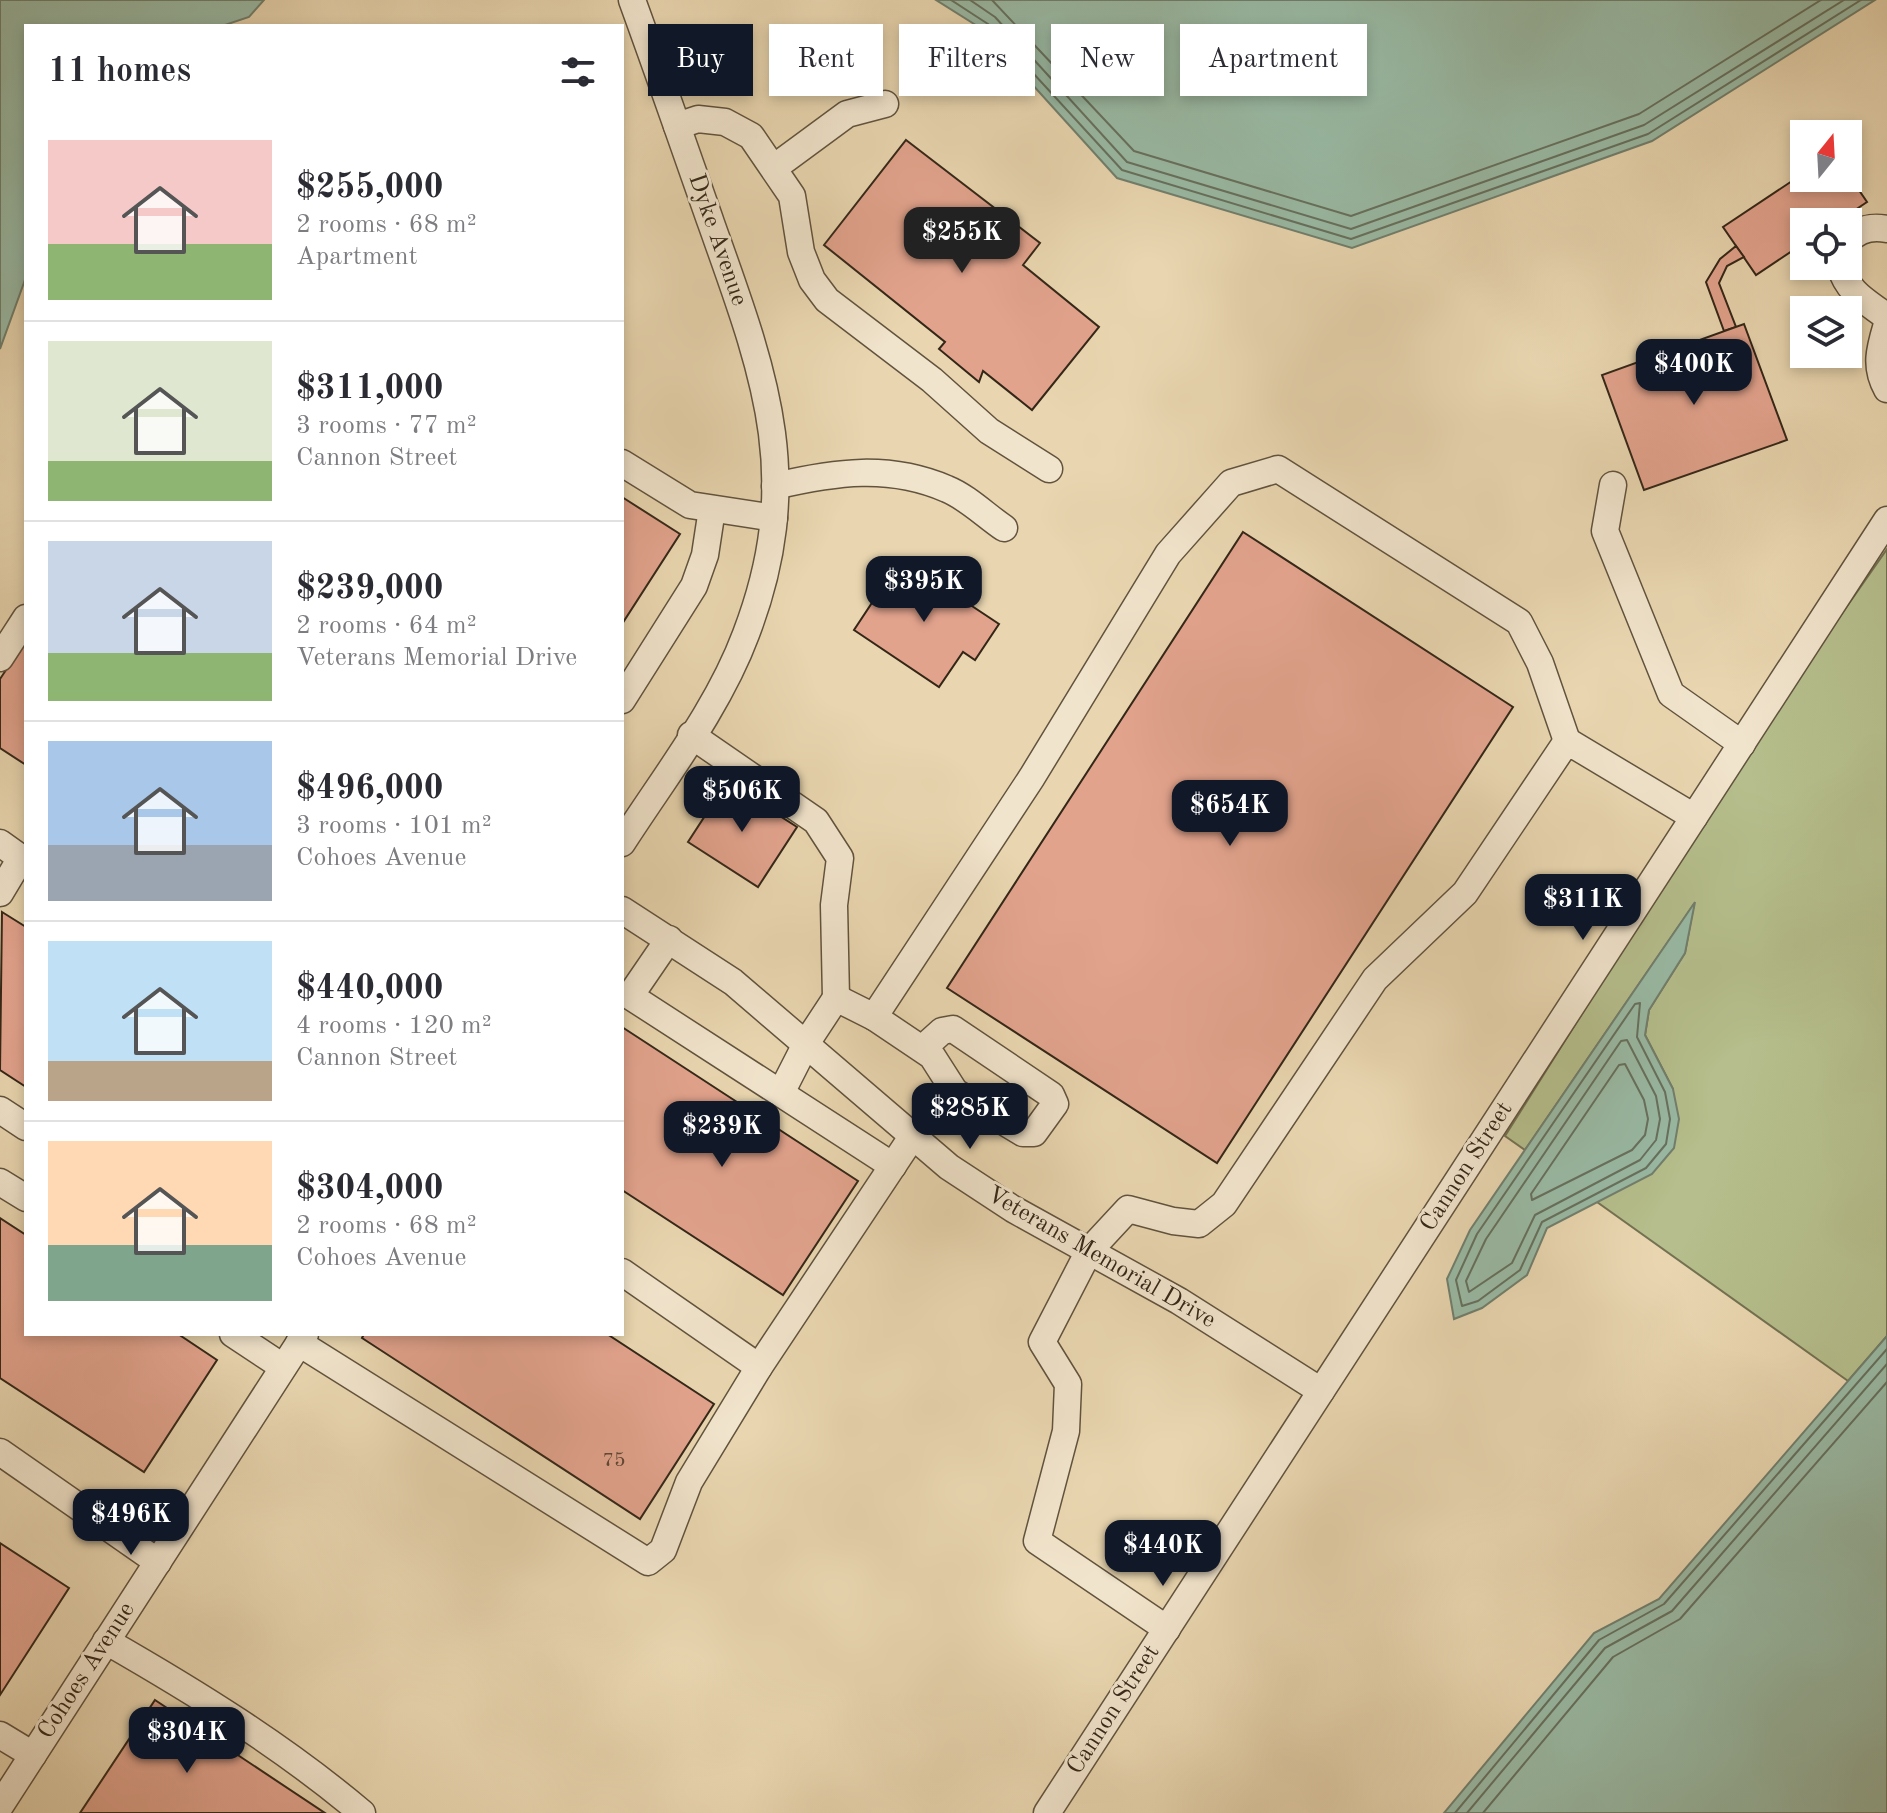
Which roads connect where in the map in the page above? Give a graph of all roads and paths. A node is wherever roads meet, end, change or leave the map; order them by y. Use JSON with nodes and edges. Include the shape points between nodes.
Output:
{"nodes":[{"id":1,"x":632,"y":0,"type":"edge"},
{"id":2,"x":885,"y":104,"type":"dead end"},
{"id":3,"x":677,"y":126,"type":"junction"},
{"id":4,"x":775,"y":167,"type":"junction"},
{"id":5,"x":1887,"y":229,"type":"edge"},
{"id":6,"x":1862,"y":233,"type":"edge"},
{"id":7,"x":1844,"y":280,"type":"edge"},
{"id":8,"x":1887,"y":317,"type":"edge"},
{"id":9,"x":1887,"y":324,"type":"edge"},
{"id":10,"x":1887,"y":389,"type":"edge"},
{"id":11,"x":624,"y":464,"type":"edge"},
{"id":12,"x":1049,"y":469,"type":"dead end"},
{"id":13,"x":1613,"y":485,"type":"dead end"},
{"id":14,"x":775,"y":486,"type":"junction"},
{"id":15,"x":712,"y":509,"type":"junction"},
{"id":16,"x":774,"y":518,"type":"junction"},
{"id":17,"x":1887,"y":520,"type":"edge"},
{"id":18,"x":1004,"y":528,"type":"dead end"},
{"id":19,"x":24,"y":621,"type":"edge"},
{"id":20,"x":0,"y":658,"type":"edge"},
{"id":21,"x":624,"y":697,"type":"edge"},
{"id":22,"x":691,"y":735,"type":"junction"},
{"id":23,"x":1567,"y":741,"type":"junction"},
{"id":24,"x":1742,"y":744,"type":"junction"},
{"id":25,"x":632,"y":807,"type":"edge"},
{"id":26,"x":1694,"y":817,"type":"junction"},
{"id":27,"x":624,"y":836,"type":"edge"},
{"id":28,"x":16,"y":854,"type":"edge"},
{"id":29,"x":0,"y":893,"type":"edge"},
{"id":30,"x":624,"y":911,"type":"edge"},
{"id":31,"x":669,"y":939,"type":"junction"},
{"id":32,"x":836,"y":998,"type":"junction"},
{"id":33,"x":874,"y":1017,"type":"junction"},
{"id":34,"x":807,"y":1042,"type":"junction"},
{"id":35,"x":922,"y":1049,"type":"junction"},
{"id":36,"x":781,"y":1093,"type":"junction"},
{"id":37,"x":0,"y":1110,"type":"edge"},
{"id":38,"x":24,"y":1126,"type":"edge"},
{"id":39,"x":912,"y":1137,"type":"junction"},
{"id":40,"x":893,"y":1166,"type":"junction"},
{"id":41,"x":0,"y":1182,"type":"edge"},
{"id":42,"x":24,"y":1197,"type":"edge"},
{"id":43,"x":1089,"y":1251,"type":"junction"},
{"id":44,"x":624,"y":1273,"type":"edge"},
{"id":45,"x":236,"y":1336,"type":"edge"},
{"id":46,"x":302,"y":1338,"type":"edge"},
{"id":47,"x":283,"y":1367,"type":"junction"},
{"id":48,"x":759,"y":1367,"type":"junction"},
{"id":49,"x":1321,"y":1391,"type":"junction"},
{"id":50,"x":0,"y":1452,"type":"edge"},
{"id":51,"x":158,"y":1562,"type":"junction"},
{"id":52,"x":1167,"y":1629,"type":"junction"},
{"id":53,"x":106,"y":1641,"type":"junction"},
{"id":54,"x":0,"y":1735,"type":"edge"},
{"id":55,"x":33,"y":1755,"type":"junction"},
{"id":56,"x":0,"y":1806,"type":"edge"},
{"id":57,"x":362,"y":1813,"type":"edge"},
{"id":58,"x":1047,"y":1813,"type":"edge"}],
"edges":[{"from":1,"to":3,"type":"street","name":"Dyke Avenue"},
{"from":2,"to":4,"type":"street","via":[[847,114]]},
{"from":3,"to":4,"type":"street","via":[[698,119],[725,122],[751,136]]},
{"from":3,"to":14,"type":"street","name":"Dyke Avenue","via":[[764,380],[772,417]]},
{"from":4,"to":12,"type":"street","via":[[792,196],[801,252],[827,300],[989,431]]},
{"from":5,"to":6,"type":"street","via":[[1873,226]]},
{"from":7,"to":8,"type":"street","via":[[1857,297]]},
{"from":9,"to":10,"type":"street","via":[[1878,355]]},
{"from":11,"to":15,"type":"street","via":[[690,505]]},
{"from":13,"to":24,"type":"street","via":[[1605,531],[1671,694]]},
{"from":14,"to":16,"type":"street"},
{"from":14,"to":18,"type":"street","via":[[827,474],[890,473],[949,489]]},
{"from":15,"to":16,"type":"street"},
{"from":15,"to":21,"type":"street","via":[[694,586]]},
{"from":16,"to":22,"type":"street","via":[[745,637]]},
{"from":17,"to":24,"type":"street","name":"Cannon Street"},
{"from":19,"to":20,"type":"street"},
{"from":22,"to":25,"type":"street"},
{"from":22,"to":32,"type":"street","via":[[816,821],[840,858],[834,905]]},
{"from":23,"to":26,"type":"street"},
{"from":23,"to":33,"type":"street","via":[[1540,663],[1519,622],[1278,469],[1231,483],[1168,554],[1032,777]]},
{"from":23,"to":43,"type":"street","via":[[1465,893],[1375,979],[1224,1204],[1199,1224],[1128,1209]]},
{"from":24,"to":26,"type":"street","name":"Cannon Street"},
{"from":25,"to":27,"type":"street"},
{"from":26,"to":49,"type":"street","name":"Cannon Street"},
{"from":28,"to":29,"type":"street"},
{"from":30,"to":31,"type":"street","name":"Veterans Memorial Drive"},
{"from":31,"to":34,"type":"street","name":"Veterans Memorial Drive"},
{"from":31,"to":36,"type":"street","via":[[630,996]]},
{"from":32,"to":33,"type":"street"},
{"from":32,"to":34,"type":"street"},
{"from":33,"to":35,"type":"street"},
{"from":34,"to":36,"type":"street"},
{"from":34,"to":39,"type":"street","name":"Veterans Memorial Drive"},
{"from":35,"to":35,"type":"street","via":[[943,1068],[955,1092],[1023,1133],[1034,1133],[1055,1104],[1051,1095],[953,1029],[942,1031]]},
{"from":36,"to":40,"type":"street"},
{"from":37,"to":38,"type":"street"},
{"from":39,"to":40,"type":"street"},
{"from":39,"to":43,"type":"street","name":"Veterans Memorial Drive","via":[[979,1188]]},
{"from":40,"to":48,"type":"street"},
{"from":41,"to":42,"type":"street"},
{"from":43,"to":49,"type":"street","name":"Veterans Memorial Drive"},
{"from":43,"to":52,"type":"street","via":[[1042,1342],[1068,1384],[1066,1431],[1037,1541]]},
{"from":44,"to":48,"type":"street"},
{"from":45,"to":47,"type":"street"},
{"from":46,"to":47,"type":"street","name":"Cohoes Avenue"},
{"from":46,"to":48,"type":"street","via":[[648,1562],[663,1550],[689,1482]]},
{"from":47,"to":51,"type":"street","name":"Cohoes Avenue"},
{"from":49,"to":52,"type":"street","name":"Cannon Street"},
{"from":50,"to":51,"type":"street"},
{"from":51,"to":53,"type":"street","name":"Cohoes Avenue"},
{"from":52,"to":58,"type":"street","name":"Cannon Street"},
{"from":53,"to":55,"type":"street","name":"Cohoes Avenue"},
{"from":53,"to":57,"type":"street","via":[[168,1676]]},
{"from":54,"to":55,"type":"street"},
{"from":55,"to":56,"type":"street","name":"Cohoes Avenue"}]}
